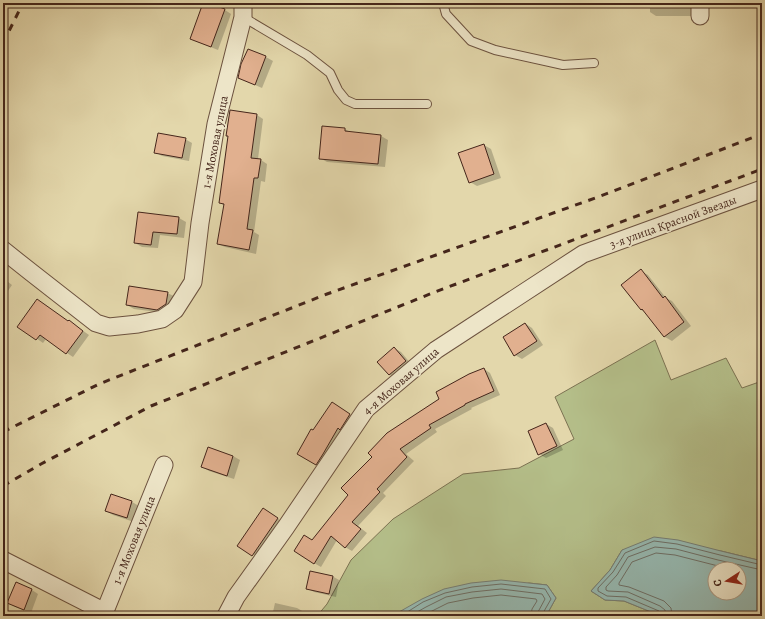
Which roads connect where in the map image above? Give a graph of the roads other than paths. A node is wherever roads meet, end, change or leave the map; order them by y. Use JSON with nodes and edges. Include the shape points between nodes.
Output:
{"nodes":[{"id":1,"x":443,"y":3,"type":"edge"},
{"id":2,"x":243,"y":10,"type":"edge"},
{"id":3,"x":594,"y":63,"type":"dead end"},
{"id":4,"x":428,"y":104,"type":"dead end"},
{"id":5,"x":762,"y":189,"type":"edge"},
{"id":6,"x":3,"y":250,"type":"edge"},
{"id":7,"x":583,"y":254,"type":"joint"},
{"id":8,"x":164,"y":465,"type":"dead end"},
{"id":9,"x":3,"y":560,"type":"edge"},
{"id":10,"x":104,"y":614,"type":"edge"},
{"id":11,"x":226,"y":616,"type":"edge"}],
"edges":[{"from":1,"to":3,"type":"lane","via":[[446,14],[471,41],[495,50],[563,65]]},
{"from":2,"to":4,"type":"lane","via":[[330,73],[346,100],[355,104]]},
{"from":2,"to":6,"type":"street","name":"1-я Моховая улица","via":[[216,124],[193,282],[175,310],[162,318],[131,325],[109,327],[96,323]]},
{"from":5,"to":7,"type":"street","name":"3-я улица Красной Звезды"},
{"from":7,"to":11,"type":"street","name":"4-я Моховая улица","via":[[436,350],[366,409],[236,597]]},
{"from":8,"to":10,"type":"street","name":"1-я Моховая улица"},
{"from":9,"to":10,"type":"street"}]}
